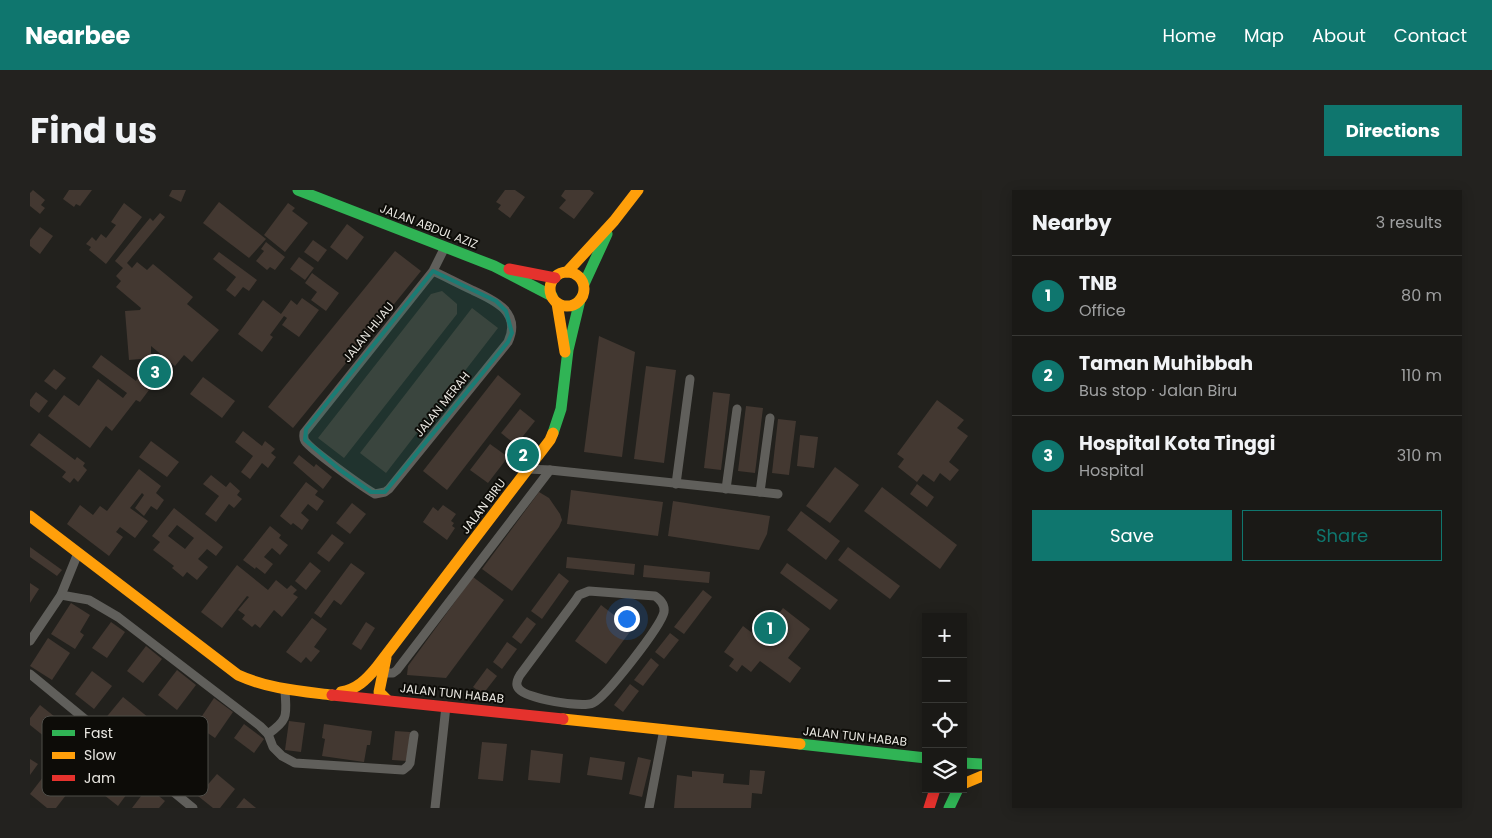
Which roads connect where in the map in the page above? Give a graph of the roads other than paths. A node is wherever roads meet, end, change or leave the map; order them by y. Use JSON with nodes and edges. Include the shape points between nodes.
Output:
{"nodes":[{"id":1,"x":298,"y":190,"type":"edge"},
{"id":2,"x":638,"y":190,"type":"edge"},
{"id":3,"x":614,"y":221,"type":"junction"},
{"id":4,"x":444,"y":247,"type":"junction"},
{"id":5,"x":494,"y":266,"type":"junction"},
{"id":6,"x":433,"y":271,"type":"junction"},
{"id":7,"x":567,"y":272,"type":"junction"},
{"id":8,"x":555,"y":278,"type":"junction"},
{"id":9,"x":584,"y":284,"type":"junction"},
{"id":10,"x":554,"y":299,"type":"junction"},
{"id":11,"x":580,"y":300,"type":"junction"},
{"id":12,"x":567,"y":358,"type":"junction"},
{"id":13,"x":690,"y":379,"type":"dead end"},
{"id":14,"x":737,"y":409,"type":"dead end"},
{"id":15,"x":770,"y":418,"type":"dead end"},
{"id":16,"x":306,"y":429,"type":"joint"},
{"id":17,"x":528,"y":470,"type":"junction"},
{"id":18,"x":550,"y":470,"type":"junction"},
{"id":19,"x":676,"y":484,"type":"junction"},
{"id":20,"x":726,"y":489,"type":"junction"},
{"id":21,"x":760,"y":492,"type":"junction"},
{"id":22,"x":778,"y":494,"type":"dead end"},
{"id":23,"x":30,"y":516,"type":"edge"},
{"id":24,"x":78,"y":553,"type":"junction"},
{"id":25,"x":61,"y":595,"type":"junction"},
{"id":26,"x":30,"y":641,"type":"edge"},
{"id":27,"x":386,"y":656,"type":"junction"},
{"id":28,"x":382,"y":673,"type":"junction"},
{"id":29,"x":30,"y":674,"type":"edge"},
{"id":30,"x":285,"y":690,"type":"junction"},
{"id":31,"x":328,"y":694,"type":"junction"},
{"id":32,"x":387,"y":700,"type":"junction"},
{"id":33,"x":546,"y":700,"type":"junction"},
{"id":34,"x":446,"y":706,"type":"junction"},
{"id":35,"x":81,"y":716,"type":"edge"},
{"id":36,"x":538,"y":716,"type":"junction"},
{"id":37,"x":664,"y":729,"type":"junction"},
{"id":38,"x":268,"y":734,"type":"junction"},
{"id":39,"x":414,"y":735,"type":"dead end"},
{"id":40,"x":892,"y":753,"type":"junction"},
{"id":41,"x":922,"y":757,"type":"edge"},
{"id":42,"x":967,"y":762,"type":"edge"},
{"id":43,"x":922,"y":764,"type":"edge"},
{"id":44,"x":982,"y":764,"type":"edge"},
{"id":45,"x":982,"y":776,"type":"edge"},
{"id":46,"x":967,"y":782,"type":"edge"},
{"id":47,"x":934,"y":793,"type":"edge"},
{"id":48,"x":947,"y":793,"type":"edge"},
{"id":49,"x":956,"y":793,"type":"edge"},
{"id":50,"x":178,"y":796,"type":"edge"},
{"id":51,"x":193,"y":808,"type":"edge"},
{"id":52,"x":435,"y":808,"type":"edge"},
{"id":53,"x":649,"y":808,"type":"edge"},
{"id":54,"x":929,"y":808,"type":"edge"},
{"id":55,"x":941,"y":808,"type":"edge"},
{"id":56,"x":949,"y":808,"type":"edge"}],
"edges":[{"from":1,"to":4,"type":"main road","name":"JALAN ABDUL AZIZ"},
{"from":2,"to":3,"type":"main road"},
{"from":3,"to":7,"type":"main road"},
{"from":3,"to":9,"type":"main road"},
{"from":4,"to":5,"type":"main road","name":"JALAN ABDUL AZIZ"},
{"from":4,"to":6,"type":"street","name":"JALAN HIJAU"},
{"from":5,"to":8,"type":"main road"},
{"from":5,"to":10,"type":"main road"},
{"from":6,"to":16,"type":"street","name":"JALAN HIJAU"},
{"from":6,"to":16,"type":"street","name":"JALAN MERAH","via":[[496,301],[511,322],[512,333],[508,342],[385,492],[375,494],[340,470],[305,440]]},
{"from":7,"to":8,"type":"main road"},
{"from":7,"to":9,"type":"main road","via":[[577,275]]},
{"from":8,"to":10,"type":"main road","via":[[550,286]]},
{"from":9,"to":11,"type":"main road"},
{"from":10,"to":11,"type":"main road","via":[[566,306]]},
{"from":10,"to":12,"type":"main road","name":"JALAN BIRU"},
{"from":11,"to":12,"type":"main road","name":"JALAN BIRU"},
{"from":12,"to":17,"type":"main road","name":"JALAN BIRU","via":[[556,429]]},
{"from":13,"to":19,"type":"street"},
{"from":14,"to":20,"type":"street"},
{"from":15,"to":21,"type":"street"},
{"from":17,"to":18,"type":"street"},
{"from":17,"to":27,"type":"main road","name":"JALAN BIRU"},
{"from":18,"to":19,"type":"street"},
{"from":18,"to":28,"type":"street","via":[[398,670]]},
{"from":19,"to":20,"type":"street"},
{"from":20,"to":21,"type":"street"},
{"from":21,"to":22,"type":"street"},
{"from":23,"to":24,"type":"main road","name":"JALAN TUN HABAB"},
{"from":24,"to":25,"type":"street"},
{"from":24,"to":30,"type":"main road","name":"JALAN TUN HABAB","via":[[238,674],[256,683]]},
{"from":25,"to":26,"type":"street"},
{"from":25,"to":38,"type":"street","via":[[89,600],[118,616]]},
{"from":27,"to":28,"type":"main road","name":"JALAN BIRU"},
{"from":27,"to":31,"type":"main road","name":"JALAN BIRU","via":[[360,685],[350,691]]},
{"from":28,"to":32,"type":"main road","name":"JALAN BIRU","via":[[379,692]]},
{"from":29,"to":35,"type":"street"},
{"from":30,"to":31,"type":"main road","name":"JALAN TUN HABAB"},
{"from":30,"to":38,"type":"street","via":[[286,716],[280,726]]},
{"from":31,"to":32,"type":"main road","name":"JALAN TUN HABAB"},
{"from":32,"to":34,"type":"main road","name":"JALAN TUN HABAB"},
{"from":33,"to":33,"type":"street","via":[[580,706],[596,702],[615,682],[662,617],[664,611],[660,599],[594,591],[579,596],[517,681],[520,692]]},
{"from":33,"to":36,"type":"street"},
{"from":34,"to":36,"type":"main road","name":"JALAN TUN HABAB"},
{"from":34,"to":52,"type":"street"},
{"from":36,"to":37,"type":"main road","name":"JALAN TUN HABAB"},
{"from":37,"to":40,"type":"main road","name":"JALAN TUN HABAB"},
{"from":37,"to":53,"type":"street"},
{"from":38,"to":39,"type":"street","via":[[273,747],[295,763],[403,770],[410,763]]},
{"from":40,"to":41,"type":"main road","name":"JALAN TUN HABAB"},
{"from":40,"to":43,"type":"main road"},
{"from":42,"to":44,"type":"main road"},
{"from":45,"to":46,"type":"main road"},
{"from":47,"to":54,"type":"main road"},
{"from":48,"to":55,"type":"main road"},
{"from":49,"to":56,"type":"main road"},
{"from":50,"to":51,"type":"street"}]}
